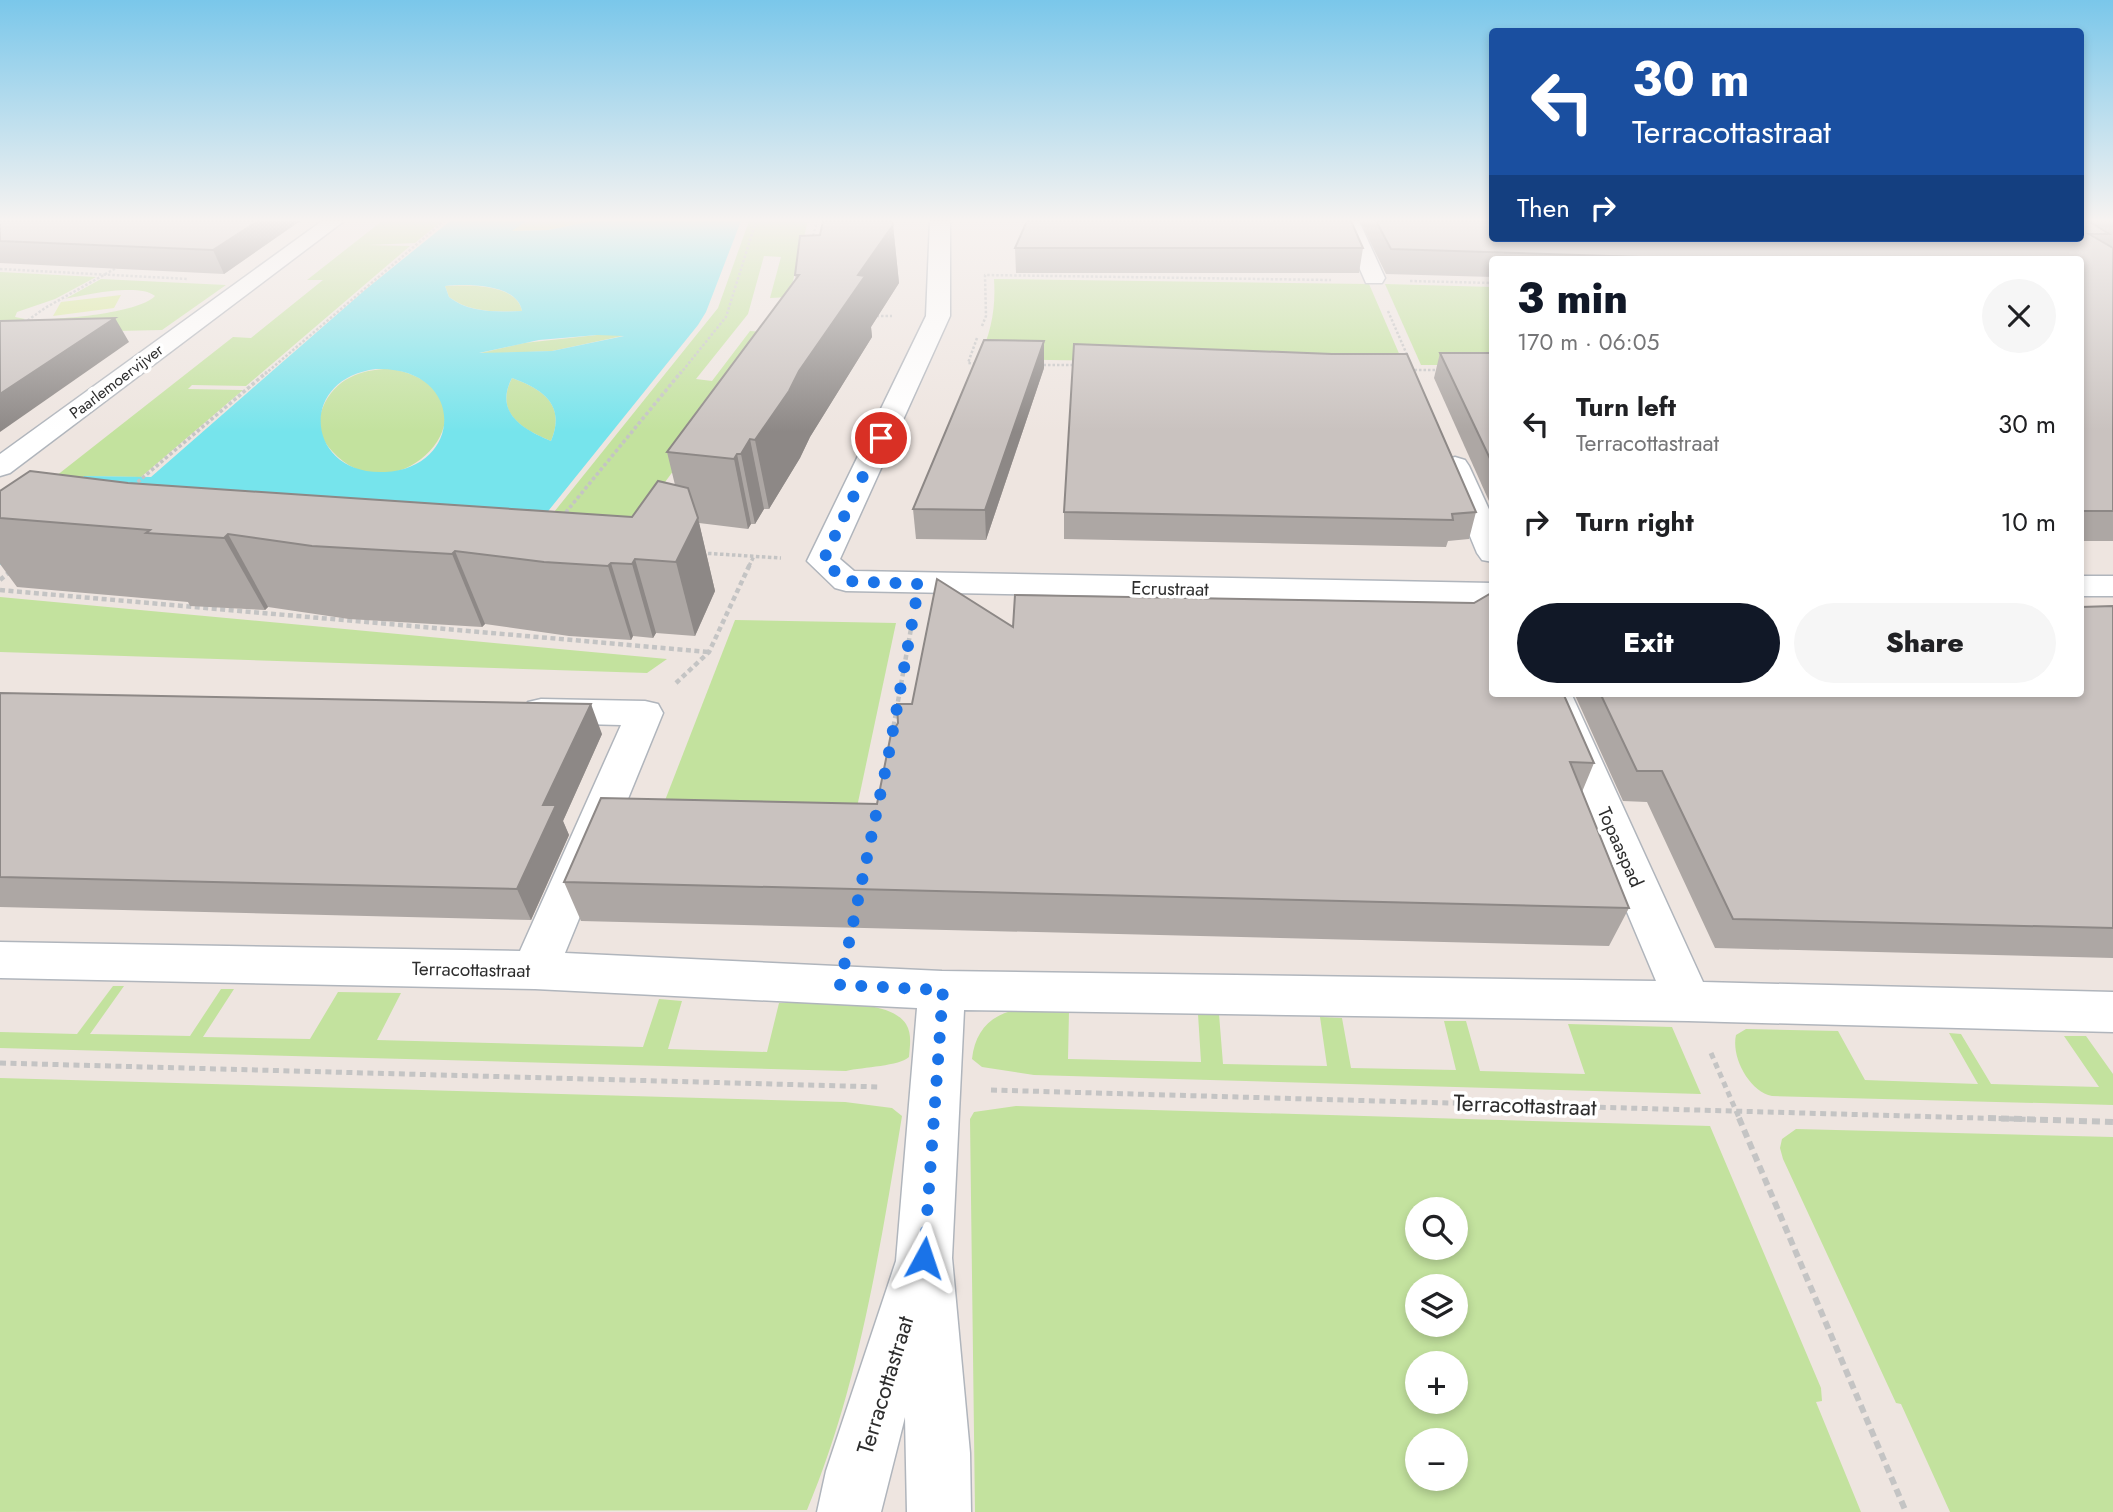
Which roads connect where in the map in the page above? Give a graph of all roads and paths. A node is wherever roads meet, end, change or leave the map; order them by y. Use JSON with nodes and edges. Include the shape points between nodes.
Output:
{"nodes":[{"id":1,"x":74,"y":292,"type":"edge"},
{"id":2,"x":237,"y":292,"type":"edge"},
{"id":3,"x":361,"y":292,"type":"edge"},
{"id":4,"x":734,"y":292,"type":"edge"},
{"id":5,"x":939,"y":292,"type":"edge"},
{"id":6,"x":985,"y":292,"type":"edge"},
{"id":7,"x":1381,"y":292,"type":"edge"},
{"id":8,"x":860,"y":316,"type":"edge"},
{"id":9,"x":938,"y":316,"type":"junction"},
{"id":10,"x":23,"y":323,"type":"edge"},
{"id":11,"x":981,"y":364,"type":"edge"},
{"id":12,"x":1034,"y":365,"type":"edge"},
{"id":13,"x":1086,"y":365,"type":"edge"},
{"id":14,"x":1416,"y":368,"type":"joint"},
{"id":15,"x":0,"y":467,"type":"edge"},
{"id":16,"x":132,"y":487,"type":"edge"},
{"id":17,"x":562,"y":517,"type":"edge"},
{"id":18,"x":1489,"y":543,"type":"edge"},
{"id":19,"x":698,"y":552,"type":"edge"},
{"id":20,"x":754,"y":556,"type":"junction"},
{"id":21,"x":21,"y":564,"type":"edge"},
{"id":22,"x":835,"y":571,"type":"junction"},
{"id":23,"x":0,"y":580,"type":"edge"},
{"id":24,"x":919,"y":584,"type":"junction"},
{"id":25,"x":2084,"y":586,"type":"edge"},
{"id":26,"x":2113,"y":586,"type":"edge"},
{"id":27,"x":0,"y":590,"type":"edge"},
{"id":28,"x":1489,"y":593,"type":"edge"},
{"id":29,"x":709,"y":652,"type":"junction"},
{"id":30,"x":1555,"y":697,"type":"edge"},
{"id":31,"x":508,"y":710,"type":"edge"},
{"id":32,"x":645,"y":713,"type":"junction"},
{"id":33,"x":890,"y":745,"type":"edge"},
{"id":34,"x":0,"y":960,"type":"edge"},
{"id":35,"x":536,"y":970,"type":"junction"},
{"id":36,"x":943,"y":990,"type":"junction"},
{"id":37,"x":1688,"y":1001,"type":"junction"},
{"id":38,"x":2113,"y":1012,"type":"edge"},
{"id":39,"x":0,"y":1063,"type":"edge"},
{"id":40,"x":938,"y":1088,"type":"junction"},
{"id":41,"x":1738,"y":1111,"type":"junction"},
{"id":42,"x":2113,"y":1122,"type":"edge"},
{"id":43,"x":924,"y":1258,"type":"junction"},
{"id":44,"x":849,"y":1512,"type":"edge"},
{"id":45,"x":939,"y":1512,"type":"edge"},
{"id":46,"x":1906,"y":1512,"type":"edge"}],
"edges":[{"from":1,"to":10,"type":"path"},
{"from":2,"to":15,"type":"street","name":"Paarlemoervijver"},
{"from":3,"to":16,"type":"path"},
{"from":4,"to":17,"type":"path","via":[[726,317]]},
{"from":5,"to":9,"type":"street"},
{"from":6,"to":11,"type":"path","via":[[986,316],[968,363]]},
{"from":7,"to":14,"type":"path"},
{"from":8,"to":9,"type":"path"},
{"from":9,"to":22,"type":"street"},
{"from":12,"to":13,"type":"path"},
{"from":14,"to":18,"type":"street"},
{"from":19,"to":20,"type":"path"},
{"from":20,"to":22,"type":"path"},
{"from":20,"to":29,"type":"path"},
{"from":21,"to":23,"type":"path"},
{"from":22,"to":24,"type":"street","name":"Ecrustraat"},
{"from":24,"to":28,"type":"street","name":"Ecrustraat"},
{"from":24,"to":33,"type":"path"},
{"from":25,"to":26,"type":"street"},
{"from":27,"to":29,"type":"path"},
{"from":29,"to":32,"type":"path"},
{"from":30,"to":37,"type":"street","name":"Topaaspad"},
{"from":31,"to":32,"type":"street"},
{"from":32,"to":35,"type":"street"},
{"from":34,"to":35,"type":"street","name":"Terracottastraat"},
{"from":35,"to":36,"type":"street","name":"Terracottastraat"},
{"from":36,"to":37,"type":"street","name":"Terracottastraat"},
{"from":36,"to":40,"type":"street","name":"Terracottastraat"},
{"from":37,"to":38,"type":"street","name":"Terracottastraat"},
{"from":37,"to":41,"type":"path"},
{"from":39,"to":40,"type":"path","name":"Terracottastraat"},
{"from":40,"to":41,"type":"path","name":"Terracottastraat"},
{"from":40,"to":43,"type":"street","name":"Terracottastraat"},
{"from":41,"to":42,"type":"path","name":"Terracottastraat"},
{"from":41,"to":46,"type":"path"},
{"from":43,"to":44,"type":"street","name":"Terracottastraat"},
{"from":43,"to":45,"type":"street","name":"Terracottastraat"}]}
